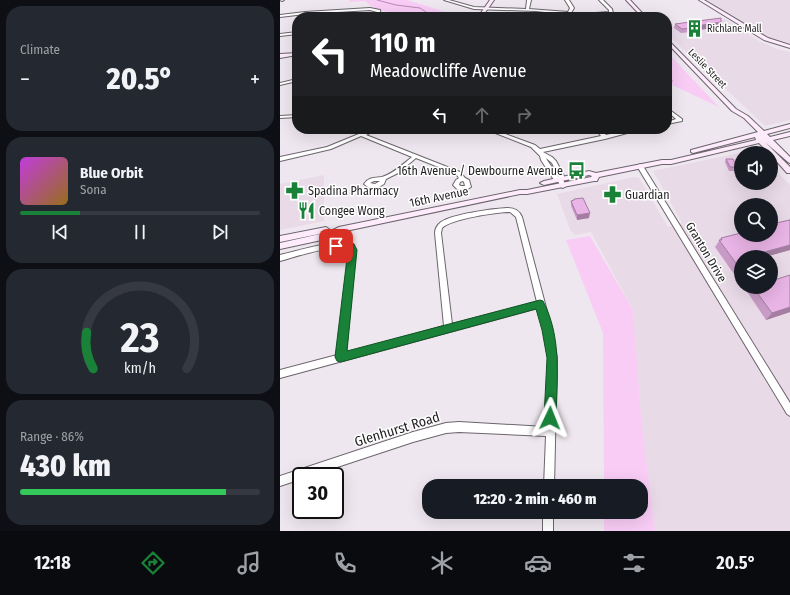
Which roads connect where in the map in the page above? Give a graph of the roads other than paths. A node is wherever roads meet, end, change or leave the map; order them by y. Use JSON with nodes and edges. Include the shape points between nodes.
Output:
{"nodes":[{"id":1,"x":446,"y":0,"type":"edge"},
{"id":2,"x":492,"y":0,"type":"edge"},
{"id":3,"x":529,"y":0,"type":"edge"},
{"id":4,"x":567,"y":0,"type":"edge"},
{"id":5,"x":601,"y":0,"type":"edge"},
{"id":6,"x":628,"y":0,"type":"edge"},
{"id":7,"x":701,"y":0,"type":"edge"},
{"id":8,"x":487,"y":8,"type":"junction"},
{"id":9,"x":527,"y":10,"type":"junction"},
{"id":10,"x":319,"y":12,"type":"edge"},
{"id":11,"x":379,"y":12,"type":"edge"},
{"id":12,"x":484,"y":12,"type":"edge"},
{"id":13,"x":555,"y":12,"type":"edge"},
{"id":14,"x":570,"y":12,"type":"edge"},
{"id":15,"x":611,"y":12,"type":"edge"},
{"id":16,"x":639,"y":12,"type":"edge"},
{"id":17,"x":292,"y":15,"type":"edge"},
{"id":18,"x":280,"y":16,"type":"edge"},
{"id":19,"x":292,"y":33,"type":"edge"},
{"id":20,"x":280,"y":35,"type":"edge"},
{"id":21,"x":672,"y":45,"type":"edge"},
{"id":22,"x":790,"y":47,"type":"edge"},
{"id":23,"x":292,"y":55,"type":"edge"},
{"id":24,"x":280,"y":56,"type":"edge"},
{"id":25,"x":292,"y":81,"type":"edge"},
{"id":26,"x":280,"y":84,"type":"edge"},
{"id":27,"x":672,"y":113,"type":"edge"},
{"id":28,"x":280,"y":117,"type":"edge"},
{"id":29,"x":288,"y":117,"type":"junction"},
{"id":30,"x":292,"y":117,"type":"edge"},
{"id":31,"x":672,"y":121,"type":"edge"},
{"id":32,"x":280,"y":122,"type":"edge"},
{"id":33,"x":790,"y":126,"type":"edge"},
{"id":34,"x":501,"y":134,"type":"edge"},
{"id":35,"x":602,"y":134,"type":"edge"},
{"id":36,"x":618,"y":134,"type":"edge"},
{"id":37,"x":790,"y":134,"type":"edge"},
{"id":38,"x":362,"y":135,"type":"joint"},
{"id":39,"x":605,"y":137,"type":"junction"},
{"id":40,"x":762,"y":138,"type":"junction"},
{"id":41,"x":541,"y":153,"type":"junction"},
{"id":42,"x":415,"y":157,"type":"junction"},
{"id":43,"x":280,"y":159,"type":"edge"},
{"id":44,"x":790,"y":161,"type":"edge"},
{"id":45,"x":640,"y":166,"type":"junction"},
{"id":46,"x":790,"y":171,"type":"edge"},
{"id":47,"x":384,"y":178,"type":"dead end"},
{"id":48,"x":463,"y":178,"type":"dead end"},
{"id":49,"x":561,"y":183,"type":"junction"},
{"id":50,"x":339,"y":230,"type":"junction"},
{"id":51,"x":280,"y":239,"type":"edge"},
{"id":52,"x":280,"y":246,"type":"edge"},
{"id":53,"x":280,"y":258,"type":"edge"},
{"id":54,"x":540,"y":304,"type":"junction"},
{"id":55,"x":448,"y":328,"type":"junction"},
{"id":56,"x":341,"y":357,"type":"junction"},
{"id":57,"x":280,"y":374,"type":"edge"},
{"id":58,"x":790,"y":411,"type":"edge"},
{"id":59,"x":550,"y":432,"type":"junction"},
{"id":60,"x":549,"y":479,"type":"edge"},
{"id":61,"x":280,"y":481,"type":"edge"},
{"id":62,"x":548,"y":519,"type":"edge"},
{"id":63,"x":548,"y":531,"type":"edge"}],
"edges":[{"from":1,"to":8,"type":"street","via":[[470,7]]},
{"from":2,"to":8,"type":"main road"},
{"from":3,"to":9,"type":"street"},
{"from":4,"to":14,"type":"street","via":[[572,8]]},
{"from":5,"to":15,"type":"street"},
{"from":6,"to":16,"type":"main road"},
{"from":7,"to":22,"type":"main road","via":[[769,40]]},
{"from":8,"to":9,"type":"street"},
{"from":8,"to":12,"type":"main road"},
{"from":9,"to":13,"type":"street"},
{"from":10,"to":11,"type":"street","via":[[370,8]]},
{"from":17,"to":18,"type":"street"},
{"from":19,"to":20,"type":"street"},
{"from":21,"to":40,"type":"main road","name":"Leslie Street","via":[[738,117]]},
{"from":23,"to":24,"type":"main road"},
{"from":25,"to":26,"type":"street"},
{"from":27,"to":31,"type":"street","via":[[679,118],[678,121]]},
{"from":28,"to":29,"type":"street"},
{"from":29,"to":30,"type":"street"},
{"from":29,"to":32,"type":"street"},
{"from":33,"to":40,"type":"main road","name":"16th Avenue"},
{"from":34,"to":41,"type":"street","via":[[533,146]]},
{"from":35,"to":39,"type":"street"},
{"from":36,"to":39,"type":"street"},
{"from":37,"to":40,"type":"main road","name":"16th Avenue"},
{"from":38,"to":42,"type":"street"},
{"from":38,"to":43,"type":"street","via":[[329,148]]},
{"from":39,"to":41,"type":"street"},
{"from":40,"to":44,"type":"main road","name":"Leslie Street"},
{"from":40,"to":45,"type":"main road","name":"16th Avenue","via":[[671,162]]},
{"from":40,"to":46,"type":"main road","name":"Leslie Street"},
{"from":41,"to":49,"type":"street"},
{"from":42,"to":47,"type":"street"},
{"from":42,"to":48,"type":"street","via":[[451,170]]},
{"from":45,"to":49,"type":"main road","name":"16th Avenue","via":[[596,175],[594,179]]},
{"from":45,"to":58,"type":"street","name":"Granton Drive"},
{"from":49,"to":50,"type":"main road","name":"16th Avenue"},
{"from":50,"to":51,"type":"main road","name":"16th Avenue","via":[[330,229]]},
{"from":50,"to":52,"type":"main road","name":"16th Avenue","via":[[331,235]]},
{"from":53,"to":56,"type":"street","via":[[336,246],[351,246]]},
{"from":54,"to":55,"type":"street"},
{"from":54,"to":55,"type":"street","via":[[520,219],[515,212],[506,209],[445,222],[438,230]]},
{"from":54,"to":59,"type":"street","via":[[553,358]]},
{"from":55,"to":56,"type":"street"},
{"from":56,"to":57,"type":"street"},
{"from":59,"to":60,"type":"street"},
{"from":59,"to":61,"type":"street","name":"Glenhurst Road","via":[[446,428]]},
{"from":62,"to":63,"type":"street"}]}
